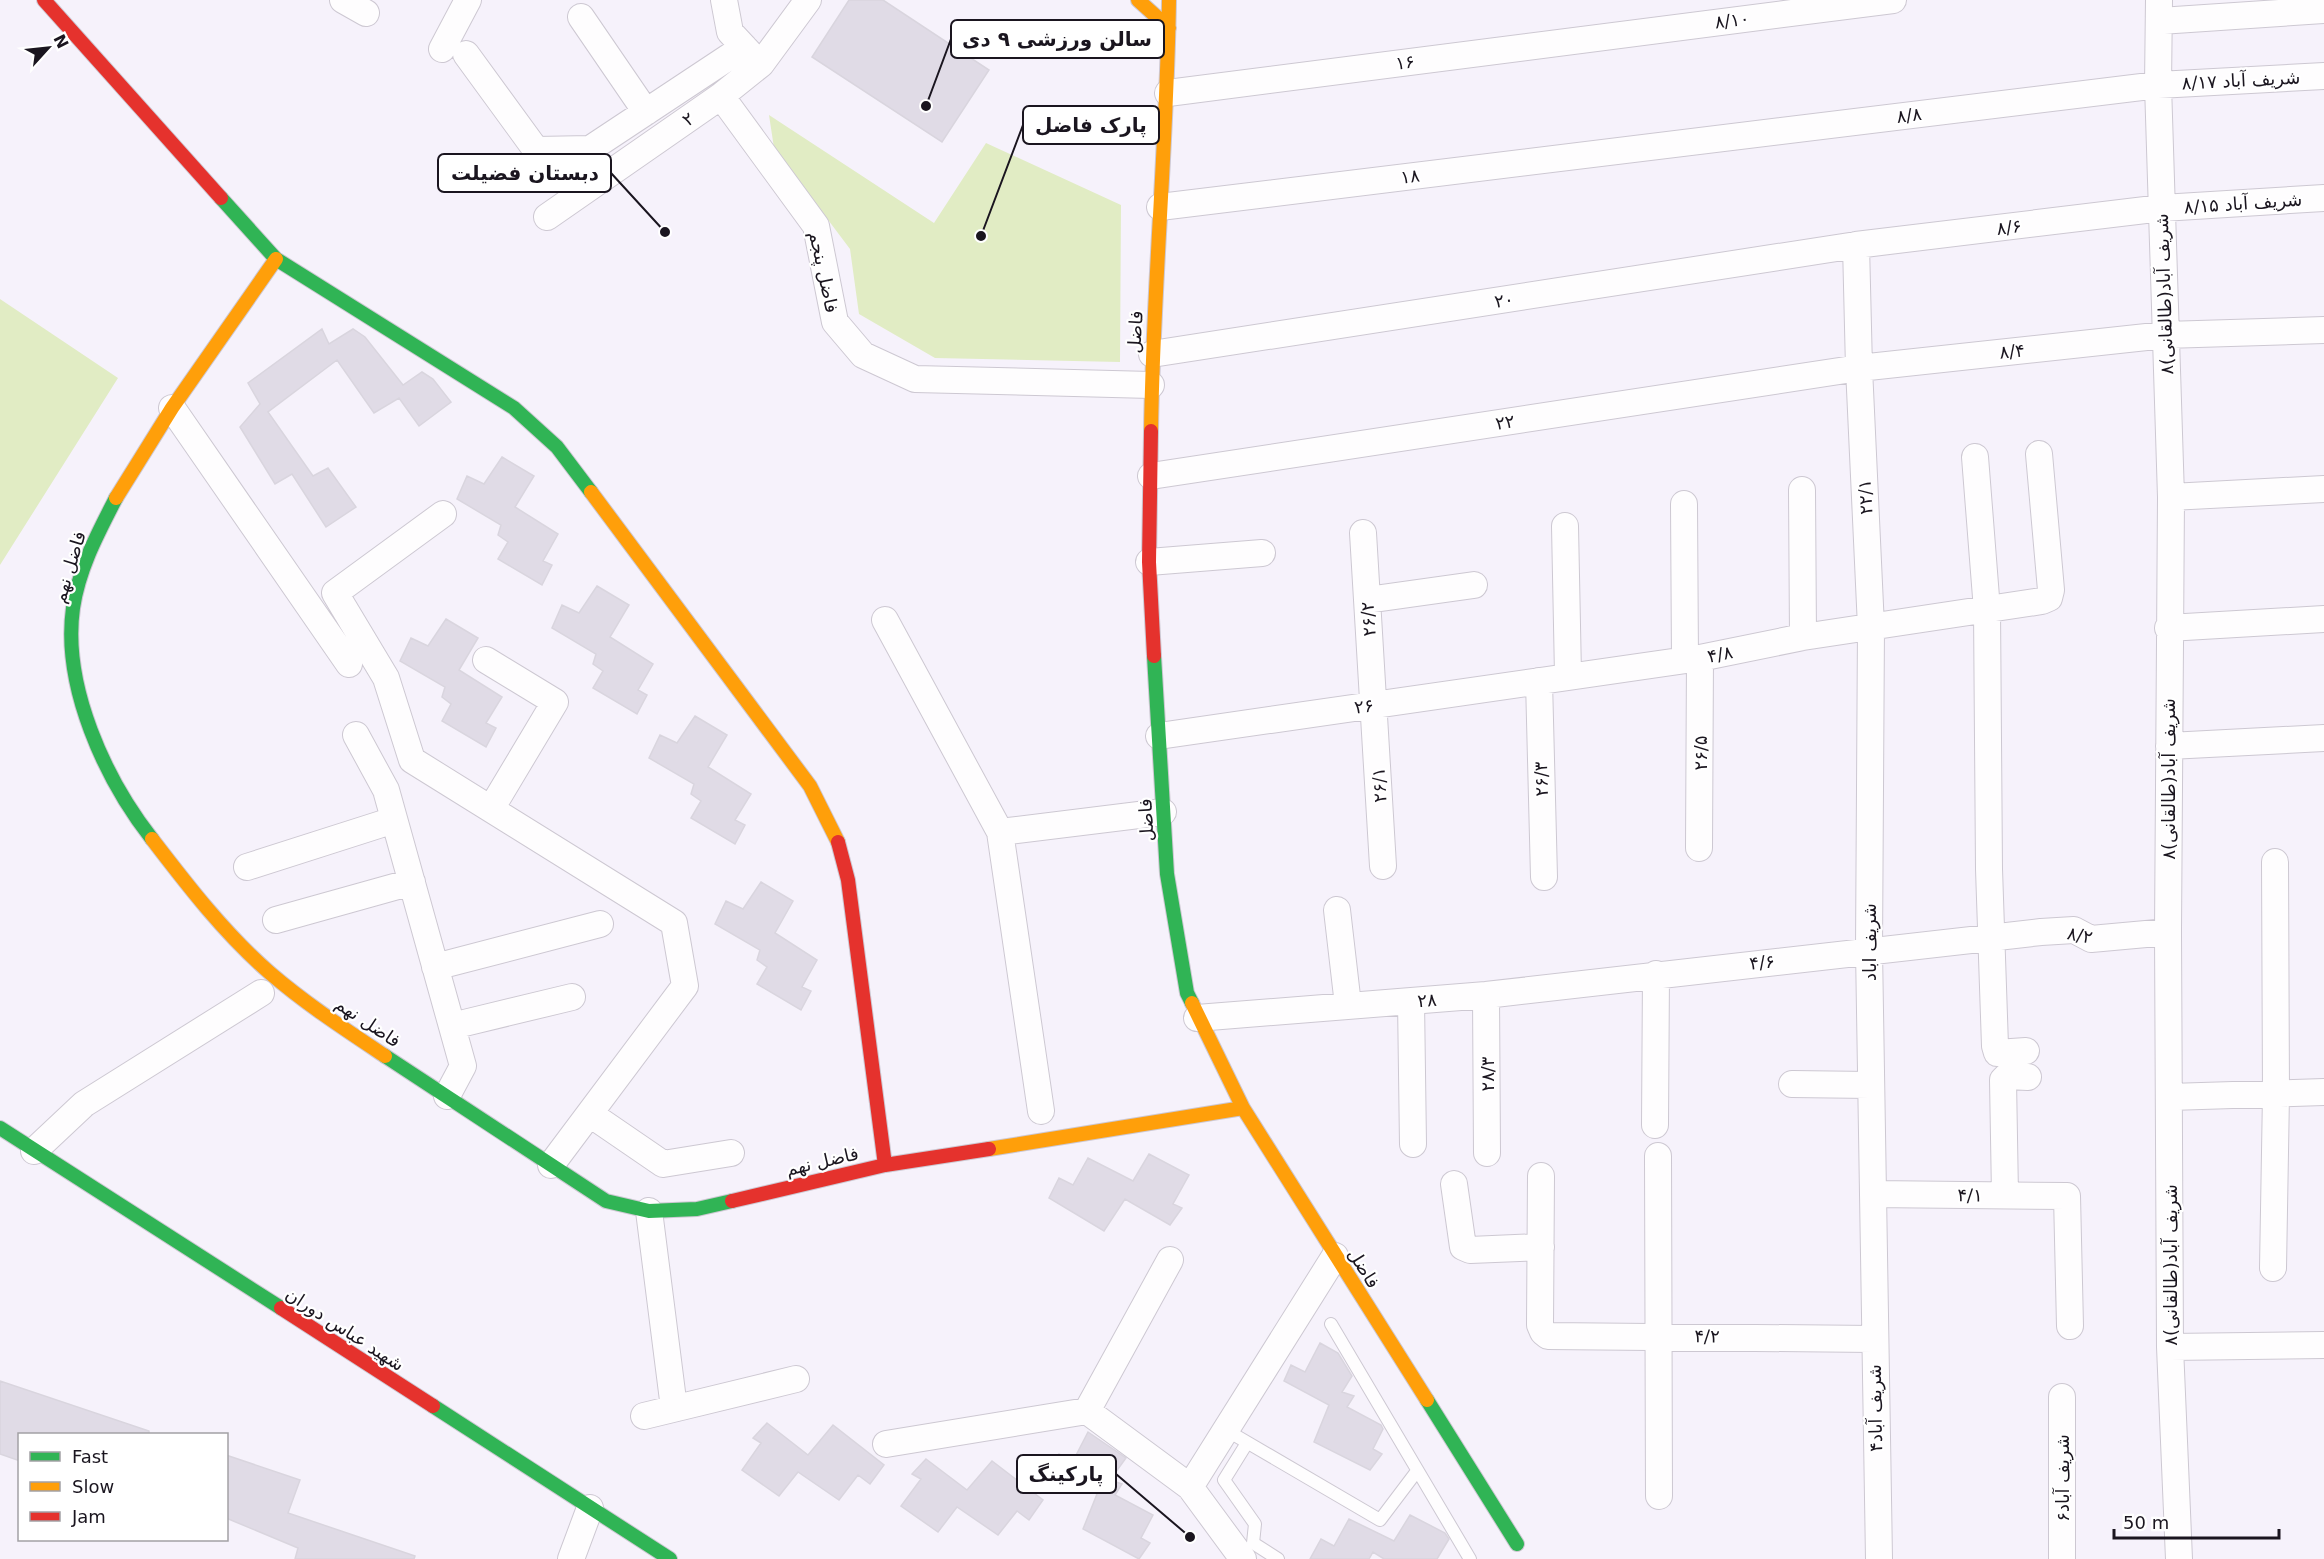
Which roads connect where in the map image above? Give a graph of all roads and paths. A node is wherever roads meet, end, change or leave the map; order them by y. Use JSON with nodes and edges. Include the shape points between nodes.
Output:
{"nodes":[{"id":1,"x":44,"y":0,"type":"edge"},
{"id":2,"x":343,"y":0,"type":"edge"},
{"id":3,"x":468,"y":0,"type":"edge"},
{"id":4,"x":724,"y":0,"type":"edge"},
{"id":5,"x":808,"y":0,"type":"edge"},
{"id":6,"x":1138,"y":0,"type":"edge"},
{"id":7,"x":1169,"y":0,"type":"edge"},
{"id":8,"x":1893,"y":0,"type":"edge"},
{"id":9,"x":2324,"y":10,"type":"edge"},
{"id":10,"x":2159,"y":11,"type":"edge"},
{"id":11,"x":366,"y":13,"type":"dead end"},
{"id":12,"x":581,"y":17,"type":"dead end"},
{"id":13,"x":1169,"y":28,"type":"junction"},
{"id":14,"x":1643,"y":32,"type":"joint"},
{"id":15,"x":752,"y":56,"type":"junction"},
{"id":16,"x":2324,"y":75,"type":"edge"},
{"id":17,"x":2158,"y":85,"type":"junction"},
{"id":18,"x":1168,"y":93,"type":"junction"},
{"id":19,"x":721,"y":96,"type":"junction"},
{"id":20,"x":646,"y":112,"type":"junction"},
{"id":21,"x":1661,"y":146,"type":"joint"},
{"id":22,"x":2324,"y":198,"type":"edge"},
{"id":23,"x":1160,"y":207,"type":"junction"},
{"id":24,"x":2162,"y":208,"type":"junction"},
{"id":25,"x":547,"y":217,"type":"dead end"},
{"id":26,"x":1857,"y":245,"type":"junction"},
{"id":27,"x":276,"y":259,"type":"junction"},
{"id":28,"x":2324,"y":330,"type":"edge"},
{"id":29,"x":2165,"y":335,"type":"junction"},
{"id":30,"x":1152,"y":354,"type":"junction"},
{"id":31,"x":1859,"y":368,"type":"junction"},
{"id":32,"x":1151,"y":385,"type":"junction"},
{"id":33,"x":172,"y":408,"type":"junction"},
{"id":34,"x":2039,"y":454,"type":"dead end"},
{"id":35,"x":1975,"y":457,"type":"dead end"},
{"id":36,"x":1151,"y":476,"type":"junction"},
{"id":37,"x":2324,"y":489,"type":"edge"},
{"id":38,"x":1802,"y":490,"type":"dead end"},
{"id":39,"x":2171,"y":497,"type":"junction"},
{"id":40,"x":1684,"y":504,"type":"dead end"},
{"id":41,"x":443,"y":513,"type":"dead end"},
{"id":42,"x":1565,"y":526,"type":"dead end"},
{"id":43,"x":1362,"y":533,"type":"dead end"},
{"id":44,"x":1262,"y":554,"type":"dead end"},
{"id":45,"x":1149,"y":562,"type":"junction"},
{"id":46,"x":1474,"y":585,"type":"dead end"},
{"id":47,"x":1367,"y":600,"type":"junction"},
{"id":48,"x":1986,"y":610,"type":"junction"},
{"id":49,"x":2324,"y":619,"type":"edge"},
{"id":50,"x":885,"y":620,"type":"dead end"},
{"id":51,"x":1871,"y":627,"type":"junction"},
{"id":52,"x":2168,"y":628,"type":"junction"},
{"id":53,"x":1803,"y":637,"type":"junction"},
{"id":54,"x":1692,"y":659,"type":"junction"},
{"id":55,"x":486,"y":660,"type":"dead end"},
{"id":56,"x":349,"y":664,"type":"dead end"},
{"id":57,"x":1568,"y":675,"type":"junction"},
{"id":58,"x":1539,"y":681,"type":"junction"},
{"id":59,"x":1374,"y":705,"type":"junction"},
{"id":60,"x":356,"y":735,"type":"dead end"},
{"id":61,"x":1159,"y":736,"type":"junction"},
{"id":62,"x":2324,"y":738,"type":"edge"},
{"id":63,"x":2169,"y":746,"type":"junction"},
{"id":64,"x":491,"y":809,"type":"junction"},
{"id":65,"x":1164,"y":812,"type":"junction"},
{"id":66,"x":394,"y":820,"type":"junction"},
{"id":67,"x":1000,"y":832,"type":"junction"},
{"id":68,"x":1700,"y":848,"type":"dead end"},
{"id":69,"x":2275,"y":862,"type":"dead end"},
{"id":70,"x":1383,"y":866,"type":"dead end"},
{"id":71,"x":247,"y":867,"type":"dead end"},
{"id":72,"x":1544,"y":877,"type":"dead end"},
{"id":73,"x":412,"y":882,"type":"junction"},
{"id":74,"x":1337,"y":910,"type":"dead end"},
{"id":75,"x":276,"y":920,"type":"dead end"},
{"id":76,"x":600,"y":924,"type":"dead end"},
{"id":77,"x":2168,"y":932,"type":"junction"},
{"id":78,"x":1992,"y":937,"type":"junction"},
{"id":79,"x":1869,"y":950,"type":"junction"},
{"id":80,"x":435,"y":967,"type":"junction"},
{"id":81,"x":1656,"y":974,"type":"junction"},
{"id":82,"x":261,"y":993,"type":"dead end"},
{"id":83,"x":1486,"y":996,"type":"junction"},
{"id":84,"x":572,"y":997,"type":"dead end"},
{"id":85,"x":1411,"y":1001,"type":"junction"},
{"id":86,"x":1348,"y":1005,"type":"junction"},
{"id":87,"x":1197,"y":1018,"type":"junction"},
{"id":88,"x":452,"y":1026,"type":"junction"},
{"id":89,"x":2026,"y":1051,"type":"dead end"},
{"id":90,"x":2028,"y":1077,"type":"dead end"},
{"id":91,"x":1792,"y":1084,"type":"dead end"},
{"id":92,"x":1870,"y":1085,"type":"junction"},
{"id":93,"x":2324,"y":1092,"type":"edge"},
{"id":94,"x":2276,"y":1094,"type":"junction"},
{"id":95,"x":447,"y":1096,"type":"junction"},
{"id":96,"x":2170,"y":1096,"type":"junction"},
{"id":97,"x":1243,"y":1108,"type":"junction"},
{"id":98,"x":1041,"y":1111,"type":"dead end"},
{"id":99,"x":590,"y":1114,"type":"junction"},
{"id":100,"x":1655,"y":1125,"type":"dead end"},
{"id":101,"x":0,"y":1128,"type":"edge"},
{"id":102,"x":1413,"y":1144,"type":"dead end"},
{"id":103,"x":34,"y":1151,"type":"junction"},
{"id":104,"x":731,"y":1153,"type":"dead end"},
{"id":105,"x":1487,"y":1153,"type":"dead end"},
{"id":106,"x":1658,"y":1156,"type":"dead end"},
{"id":107,"x":551,"y":1165,"type":"junction"},
{"id":108,"x":885,"y":1165,"type":"junction"},
{"id":109,"x":1541,"y":1176,"type":"dead end"},
{"id":110,"x":1454,"y":1184,"type":"dead end"},
{"id":111,"x":1874,"y":1194,"type":"junction"},
{"id":112,"x":2005,"y":1195,"type":"junction"},
{"id":113,"x":649,"y":1211,"type":"junction"},
{"id":114,"x":1541,"y":1247,"type":"junction"},
{"id":115,"x":1335,"y":1256,"type":"junction"},
{"id":116,"x":1872,"y":1257,"type":"joint"},
{"id":117,"x":1170,"y":1260,"type":"dead end"},
{"id":118,"x":2273,"y":1268,"type":"dead end"},
{"id":119,"x":1331,"y":1324,"type":"dead end"},
{"id":120,"x":2070,"y":1326,"type":"dead end"},
{"id":121,"x":1659,"y":1335,"type":"junction"},
{"id":122,"x":1873,"y":1339,"type":"junction"},
{"id":123,"x":2324,"y":1345,"type":"edge"},
{"id":124,"x":2170,"y":1347,"type":"junction"},
{"id":125,"x":796,"y":1379,"type":"dead end"},
{"id":126,"x":2062,"y":1397,"type":"dead end"},
{"id":127,"x":674,"y":1408,"type":"junction"},
{"id":128,"x":1087,"y":1411,"type":"junction"},
{"id":129,"x":644,"y":1416,"type":"dead end"},
{"id":130,"x":1237,"y":1437,"type":"junction"},
{"id":131,"x":886,"y":1444,"type":"dead end"},
{"id":132,"x":1418,"y":1471,"type":"junction"},
{"id":133,"x":1190,"y":1487,"type":"junction"},
{"id":134,"x":1659,"y":1496,"type":"dead end"},
{"id":135,"x":590,"y":1508,"type":"junction"},
{"id":136,"x":1522,"y":1552,"type":"edge"},
{"id":137,"x":571,"y":1559,"type":"edge"},
{"id":138,"x":670,"y":1559,"type":"edge"},
{"id":139,"x":1243,"y":1559,"type":"edge"},
{"id":140,"x":1278,"y":1559,"type":"edge"},
{"id":141,"x":1470,"y":1559,"type":"edge"},
{"id":142,"x":1878,"y":1559,"type":"edge"},
{"id":143,"x":2062,"y":1559,"type":"edge"},
{"id":144,"x":2179,"y":1559,"type":"edge"}],
"edges":[{"from":1,"to":27,"type":"street"},
{"from":2,"to":11,"type":"street"},
{"from":3,"to":20,"type":"street","via":[[454,51],[536,150],[590,149]]},
{"from":4,"to":15,"type":"street","via":[[730,32]]},
{"from":5,"to":15,"type":"street","name":"۲"},
{"from":6,"to":13,"type":"street"},
{"from":7,"to":13,"type":"street","name":"فاضل"},
{"from":8,"to":14,"type":"street","name":"۸/۱۰"},
{"from":9,"to":10,"type":"street"},
{"from":10,"to":17,"type":"street","name":"۸شریف آباد(طالقانی)"},
{"from":12,"to":20,"type":"street"},
{"from":13,"to":18,"type":"street","name":"فاضل"},
{"from":14,"to":18,"type":"street","name":"۱۶"},
{"from":15,"to":19,"type":"street","name":"۲"},
{"from":15,"to":20,"type":"street"},
{"from":16,"to":17,"type":"street","name":"شریف آباد ۸/۱۷"},
{"from":17,"to":21,"type":"street","name":"۸/۸"},
{"from":17,"to":24,"type":"street","name":"۸شریف آباد(طالقانی)"},
{"from":18,"to":23,"type":"street","name":"فاضل"},
{"from":19,"to":25,"type":"street","name":"۲"},
{"from":19,"to":32,"type":"street","name":"فاضل پنجم","via":[[816,226],[835,322],[863,355],[915,379]]},
{"from":21,"to":23,"type":"street","name":"۱۸"},
{"from":22,"to":24,"type":"street","name":"شریف آباد ۸/۱۵"},
{"from":23,"to":30,"type":"street","name":"فاضل"},
{"from":24,"to":26,"type":"street","name":"۸/۶"},
{"from":24,"to":29,"type":"street","name":"۸شریف آباد(طالقانی)"},
{"from":26,"to":30,"type":"street","name":"۲۰"},
{"from":26,"to":31,"type":"street","name":"۲۲/۱"},
{"from":27,"to":33,"type":"street","name":"فاضل نهم"},
{"from":27,"to":108,"type":"street","via":[[514,408],[556,447],[810,786],[837,837],[848,880]]},
{"from":28,"to":29,"type":"street","name":"۸/۴"},
{"from":29,"to":31,"type":"street","name":"۸/۴"},
{"from":29,"to":39,"type":"street","name":"۸شریف آباد(طالقانی)"},
{"from":30,"to":32,"type":"street","name":"فاضل"},
{"from":31,"to":36,"type":"street","name":"۲۲"},
{"from":31,"to":51,"type":"street","name":"۲۲/۱"},
{"from":32,"to":36,"type":"street","name":"فاضل"},
{"from":33,"to":56,"type":"street"},
{"from":33,"to":95,"type":"street","name":"فاضل نهم","via":[[117,495],[89,550],[73,608],[72,670],[92,736],[138,820],[203,904],[269,972],[328,1018]]},
{"from":34,"to":48,"type":"street","name":"۴/۸","via":[[2049,598]]},
{"from":35,"to":48,"type":"street"},
{"from":36,"to":45,"type":"street","name":"فاضل"},
{"from":37,"to":39,"type":"street"},
{"from":38,"to":53,"type":"street"},
{"from":39,"to":52,"type":"street","name":"۸شریف آباد(طالقانی)"},
{"from":40,"to":54,"type":"street","name":"۲۶/۵"},
{"from":41,"to":64,"type":"street","via":[[335,593],[386,678],[412,760]]},
{"from":42,"to":57,"type":"street"},
{"from":43,"to":47,"type":"street","name":"۲۶/۲"},
{"from":44,"to":45,"type":"street"},
{"from":45,"to":61,"type":"street","name":"فاضل"},
{"from":46,"to":47,"type":"street"},
{"from":47,"to":59,"type":"street","name":"۲۶/۲"},
{"from":48,"to":51,"type":"street","name":"۴/۸"},
{"from":48,"to":78,"type":"street"},
{"from":49,"to":52,"type":"street"},
{"from":50,"to":67,"type":"street"},
{"from":51,"to":53,"type":"street","name":"۴/۸"},
{"from":51,"to":79,"type":"street","name":"شریف اباد"},
{"from":52,"to":63,"type":"street","name":"۸شریف آباد(طالقانی)"},
{"from":53,"to":54,"type":"street","name":"۴/۸"},
{"from":54,"to":57,"type":"street","name":"۴/۸"},
{"from":54,"to":68,"type":"street","name":"۲۶/۵"},
{"from":55,"to":64,"type":"street","via":[[555,702]]},
{"from":57,"to":58,"type":"street","name":"۲۶"},
{"from":58,"to":59,"type":"street","name":"۲۶"},
{"from":58,"to":72,"type":"street","name":"۲۶/۳"},
{"from":59,"to":61,"type":"street","name":"۲۶"},
{"from":59,"to":70,"type":"street","name":"۲۶/۱"},
{"from":60,"to":66,"type":"street","via":[[386,790]]},
{"from":61,"to":65,"type":"street","name":"فاضل"},
{"from":62,"to":63,"type":"street"},
{"from":63,"to":77,"type":"street","name":"۸شریف آباد(طالقانی)"},
{"from":64,"to":99,"type":"street","via":[[674,923],[685,986]]},
{"from":65,"to":67,"type":"street"},
{"from":65,"to":87,"type":"street","name":"فاضل","via":[[1167,874],[1187,993]]},
{"from":66,"to":71,"type":"street"},
{"from":66,"to":73,"type":"street"},
{"from":67,"to":98,"type":"street"},
{"from":69,"to":94,"type":"street"},
{"from":73,"to":75,"type":"street"},
{"from":73,"to":80,"type":"street"},
{"from":74,"to":86,"type":"street"},
{"from":76,"to":80,"type":"street"},
{"from":77,"to":78,"type":"street","name":"۸/۲","via":[[2091,939],[2074,930]]},
{"from":77,"to":96,"type":"street","name":"۸شریف آباد(طالقانی)"},
{"from":78,"to":79,"type":"street","name":"۸/۲"},
{"from":78,"to":89,"type":"street","via":[[1995,1047],[1997,1053]]},
{"from":79,"to":81,"type":"street","name":"۴/۶"},
{"from":79,"to":92,"type":"street","name":"شریف اباد"},
{"from":80,"to":88,"type":"street"},
{"from":81,"to":83,"type":"street","name":"۲۸"},
{"from":81,"to":100,"type":"street"},
{"from":82,"to":103,"type":"street","via":[[84,1104]]},
{"from":83,"to":85,"type":"street","name":"۲۸"},
{"from":83,"to":105,"type":"street","name":"۲۸/۳"},
{"from":84,"to":88,"type":"street"},
{"from":85,"to":86,"type":"street","name":"۲۸"},
{"from":85,"to":102,"type":"street"},
{"from":86,"to":87,"type":"street","name":"۲۸"},
{"from":87,"to":97,"type":"street","name":"فاضل"},
{"from":88,"to":95,"type":"street","via":[[463,1066]]},
{"from":90,"to":112,"type":"street","via":[[2007,1076],[2003,1080]]},
{"from":91,"to":92,"type":"street"},
{"from":92,"to":111,"type":"street","name":"شریف اباد"},
{"from":93,"to":94,"type":"street"},
{"from":94,"to":96,"type":"street"},
{"from":94,"to":118,"type":"street"},
{"from":95,"to":107,"type":"street","name":"فاضل نهم"},
{"from":96,"to":124,"type":"street","name":"۸شریف آباد(طالقانی)"},
{"from":97,"to":108,"type":"street","name":"فاضل نهم"},
{"from":97,"to":115,"type":"street","name":"فاضل"},
{"from":99,"to":104,"type":"street","via":[[663,1164]]},
{"from":99,"to":107,"type":"street"},
{"from":101,"to":103,"type":"street","name":"شهید عباس دوران"},
{"from":103,"to":135,"type":"street","name":"شهید عباس دوران"},
{"from":106,"to":121,"type":"street"},
{"from":107,"to":113,"type":"street","name":"فاضل نهم","via":[[606,1201]]},
{"from":108,"to":113,"type":"street","name":"فاضل نهم","via":[[697,1209]]},
{"from":109,"to":114,"type":"street"},
{"from":110,"to":114,"type":"street","via":[[1463,1247]]},
{"from":111,"to":112,"type":"street","name":"۴/۱"},
{"from":111,"to":116,"type":"street","name":"شریف اباد"},
{"from":112,"to":120,"type":"street","name":"۴/۱","via":[[2067,1196]]},
{"from":113,"to":127,"type":"street"},
{"from":114,"to":121,"type":"street","name":"۴/۲","via":[[1540,1325],[1548,1336]]},
{"from":115,"to":130,"type":"street"},
{"from":115,"to":136,"type":"street","name":"فاضل"},
{"from":116,"to":122,"type":"street","name":"۴شریف آباد"},
{"from":117,"to":128,"type":"street"},
{"from":119,"to":132,"type":"lane"},
{"from":121,"to":122,"type":"street","name":"۴/۲"},
{"from":121,"to":134,"type":"street"},
{"from":122,"to":142,"type":"street","name":"۴شریف آباد"},
{"from":123,"to":124,"type":"street"},
{"from":124,"to":144,"type":"street","name":"۸شریف آباد(طالقانی)"},
{"from":125,"to":127,"type":"street"},
{"from":126,"to":143,"type":"street","name":"شریف آباد۶"},
{"from":127,"to":129,"type":"street"},
{"from":128,"to":131,"type":"street"},
{"from":128,"to":133,"type":"street"},
{"from":130,"to":132,"type":"lane","via":[[1380,1520]]},
{"from":130,"to":133,"type":"street"},
{"from":130,"to":140,"type":"lane","via":[[1224,1480],[1255,1524],[1252,1543]]},
{"from":132,"to":141,"type":"lane"},
{"from":133,"to":139,"type":"street"},
{"from":135,"to":137,"type":"street"},
{"from":135,"to":138,"type":"street","name":"شهید عباس دوران"}]}
